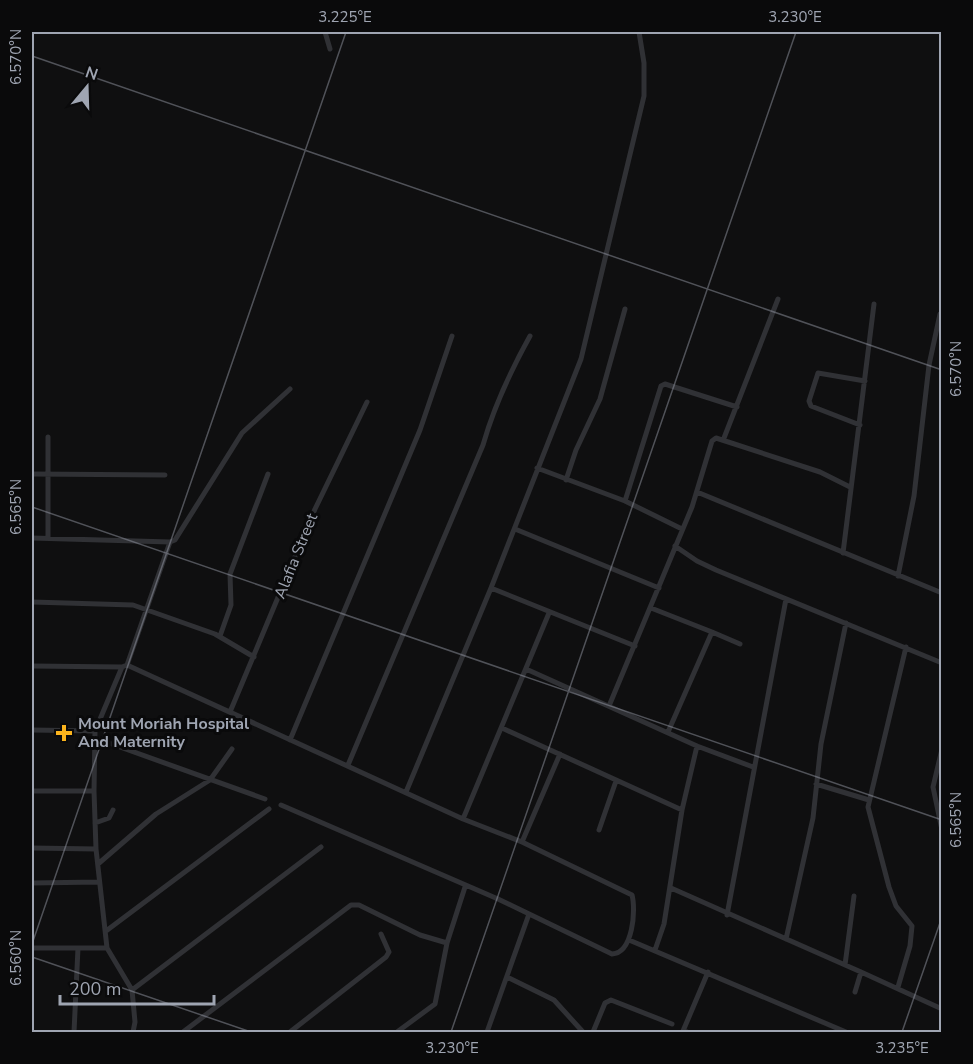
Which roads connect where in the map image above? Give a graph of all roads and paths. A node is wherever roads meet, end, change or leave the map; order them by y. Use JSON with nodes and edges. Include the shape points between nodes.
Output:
{"nodes":[{"id":1,"x":325,"y":32,"type":"edge"},
{"id":2,"x":639,"y":32,"type":"edge"},
{"id":3,"x":330,"y":49,"type":"dead end"},
{"id":4,"x":778,"y":299,"type":"dead end"},
{"id":5,"x":874,"y":304,"type":"dead end"},
{"id":6,"x":625,"y":309,"type":"dead end"},
{"id":7,"x":940,"y":314,"type":"dead end"},
{"id":8,"x":452,"y":336,"type":"dead end"},
{"id":9,"x":530,"y":336,"type":"dead end"},
{"id":10,"x":865,"y":381,"type":"junction"},
{"id":11,"x":290,"y":389,"type":"dead end"},
{"id":12,"x":367,"y":402,"type":"dead end"},
{"id":13,"x":737,"y":407,"type":"junction"},
{"id":14,"x":860,"y":425,"type":"junction"},
{"id":15,"x":48,"y":437,"type":"dead end"},
{"id":16,"x":724,"y":438,"type":"junction"},
{"id":17,"x":537,"y":468,"type":"junction"},
{"id":18,"x":48,"y":473,"type":"junction"},
{"id":19,"x":32,"y":474,"type":"edge"},
{"id":20,"x":268,"y":474,"type":"dead end"},
{"id":21,"x":165,"y":475,"type":"dead end"},
{"id":22,"x":566,"y":480,"type":"junction"},
{"id":23,"x":850,"y":487,"type":"junction"},
{"id":24,"x":697,"y":492,"type":"junction"},
{"id":25,"x":625,"y":501,"type":"junction"},
{"id":26,"x":515,"y":529,"type":"junction"},
{"id":27,"x":682,"y":529,"type":"junction"},
{"id":28,"x":32,"y":538,"type":"edge"},
{"id":29,"x":48,"y":538,"type":"junction"},
{"id":30,"x":170,"y":542,"type":"junction"},
{"id":31,"x":675,"y":546,"type":"junction"},
{"id":32,"x":843,"y":553,"type":"junction"},
{"id":33,"x":898,"y":576,"type":"junction"},
{"id":34,"x":491,"y":588,"type":"junction"},
{"id":35,"x":659,"y":588,"type":"junction"},
{"id":36,"x":942,"y":593,"type":"edge"},
{"id":37,"x":786,"y":599,"type":"junction"},
{"id":38,"x":32,"y":602,"type":"edge"},
{"id":39,"x":651,"y":608,"type":"junction"},
{"id":40,"x":145,"y":609,"type":"junction"},
{"id":41,"x":549,"y":613,"type":"junction"},
{"id":42,"x":846,"y":623,"type":"junction"},
{"id":43,"x":712,"y":632,"type":"junction"},
{"id":44,"x":220,"y":636,"type":"junction"},
{"id":45,"x":740,"y":644,"type":"dead end"},
{"id":46,"x":635,"y":646,"type":"junction"},
{"id":47,"x":906,"y":647,"type":"junction"},
{"id":48,"x":254,"y":657,"type":"junction"},
{"id":49,"x":942,"y":663,"type":"edge"},
{"id":50,"x":32,"y":666,"type":"edge"},
{"id":51,"x":124,"y":666,"type":"junction"},
{"id":52,"x":526,"y":669,"type":"junction"},
{"id":53,"x":609,"y":706,"type":"junction"},
{"id":54,"x":230,"y":712,"type":"junction"},
{"id":55,"x":501,"y":729,"type":"junction"},
{"id":56,"x":32,"y":730,"type":"edge"},
{"id":57,"x":95,"y":731,"type":"junction"},
{"id":58,"x":668,"y":732,"type":"junction"},
{"id":59,"x":94,"y":738,"type":"junction"},
{"id":60,"x":290,"y":740,"type":"junction"},
{"id":61,"x":697,"y":746,"type":"junction"},
{"id":62,"x":232,"y":749,"type":"dead end"},
{"id":63,"x":942,"y":749,"type":"edge"},
{"id":64,"x":560,"y":754,"type":"junction"},
{"id":65,"x":348,"y":765,"type":"junction"},
{"id":66,"x":753,"y":767,"type":"junction"},
{"id":67,"x":210,"y":780,"type":"junction"},
{"id":68,"x":616,"y":781,"type":"junction"},
{"id":69,"x":816,"y":784,"type":"junction"},
{"id":70,"x":32,"y":791,"type":"edge"},
{"id":71,"x":94,"y":791,"type":"junction"},
{"id":72,"x":406,"y":792,"type":"junction"},
{"id":73,"x":265,"y":800,"type":"dead end"},
{"id":74,"x":869,"y":800,"type":"junction"},
{"id":75,"x":280,"y":805,"type":"dead end"},
{"id":76,"x":269,"y":808,"type":"dead end"},
{"id":77,"x":113,"y":810,"type":"dead end"},
{"id":78,"x":682,"y":810,"type":"junction"},
{"id":79,"x":463,"y":819,"type":"junction"},
{"id":80,"x":95,"y":823,"type":"junction"},
{"id":81,"x":599,"y":830,"type":"dead end"},
{"id":82,"x":942,"y":830,"type":"edge"},
{"id":83,"x":522,"y":842,"type":"junction"},
{"id":84,"x":321,"y":847,"type":"dead end"},
{"id":85,"x":32,"y":848,"type":"edge"},
{"id":86,"x":96,"y":849,"type":"junction"},
{"id":87,"x":98,"y":864,"type":"junction"},
{"id":88,"x":99,"y":882,"type":"junction"},
{"id":89,"x":32,"y":883,"type":"edge"},
{"id":90,"x":465,"y":887,"type":"junction"},
{"id":91,"x":671,"y":888,"type":"junction"},
{"id":92,"x":854,"y":897,"type":"dead end"},
{"id":93,"x":529,"y":914,"type":"junction"},
{"id":94,"x":728,"y":915,"type":"junction"},
{"id":95,"x":105,"y":931,"type":"junction"},
{"id":96,"x":381,"y":934,"type":"dead end"},
{"id":97,"x":786,"y":939,"type":"junction"},
{"id":98,"x":629,"y":940,"type":"junction"},
{"id":99,"x":447,"y":943,"type":"junction"},
{"id":100,"x":32,"y":948,"type":"edge"},
{"id":101,"x":78,"y":948,"type":"junction"},
{"id":102,"x":107,"y":948,"type":"junction"},
{"id":103,"x":655,"y":950,"type":"junction"},
{"id":104,"x":845,"y":964,"type":"junction"},
{"id":105,"x":708,"y":972,"type":"junction"},
{"id":106,"x":861,"y":972,"type":"junction"},
{"id":107,"x":507,"y":977,"type":"junction"},
{"id":108,"x":898,"y":987,"type":"junction"},
{"id":109,"x":132,"y":990,"type":"junction"},
{"id":110,"x":855,"y":992,"type":"dead end"},
{"id":111,"x":942,"y":1009,"type":"edge"},
{"id":112,"x":672,"y":1024,"type":"dead end"},
{"id":113,"x":488,"y":1030,"type":"edge"},
{"id":114,"x":74,"y":1032,"type":"edge"},
{"id":115,"x":133,"y":1032,"type":"edge"},
{"id":116,"x":183,"y":1032,"type":"edge"},
{"id":117,"x":290,"y":1032,"type":"edge"},
{"id":118,"x":397,"y":1032,"type":"edge"},
{"id":119,"x":498,"y":1032,"type":"edge"},
{"id":120,"x":583,"y":1032,"type":"edge"},
{"id":121,"x":593,"y":1032,"type":"edge"},
{"id":122,"x":684,"y":1032,"type":"edge"},
{"id":123,"x":846,"y":1032,"type":"edge"}],
"edges":[{"from":1,"to":3,"type":"street"},
{"from":2,"to":17,"type":"street","via":[[644,96],[581,359]]},
{"from":4,"to":13,"type":"street"},
{"from":5,"to":10,"type":"street"},
{"from":6,"to":22,"type":"street","via":[[600,399]]},
{"from":7,"to":33,"type":"street","via":[[929,365],[914,496]]},
{"from":8,"to":60,"type":"street","via":[[420,430]]},
{"from":9,"to":65,"type":"street","via":[[490,417],[483,445]]},
{"from":10,"to":14,"type":"street"},
{"from":10,"to":14,"type":"street","via":[[818,373],[809,401],[811,406]]},
{"from":11,"to":30,"type":"street","via":[[242,433],[179,535]]},
{"from":12,"to":48,"type":"street","name":"Alafia Street","via":[[315,509]]},
{"from":13,"to":16,"type":"street"},
{"from":13,"to":25,"type":"street","via":[[661,386]]},
{"from":14,"to":23,"type":"street"},
{"from":15,"to":18,"type":"street"},
{"from":16,"to":23,"type":"street","via":[[820,472]]},
{"from":16,"to":24,"type":"street","via":[[712,441]]},
{"from":17,"to":22,"type":"street"},
{"from":17,"to":26,"type":"street"},
{"from":18,"to":19,"type":"street"},
{"from":18,"to":21,"type":"street"},
{"from":18,"to":29,"type":"street"},
{"from":20,"to":44,"type":"street","via":[[230,574],[230,612]]},
{"from":22,"to":25,"type":"street"},
{"from":23,"to":32,"type":"street"},
{"from":24,"to":27,"type":"street"},
{"from":24,"to":32,"type":"street"},
{"from":25,"to":27,"type":"street"},
{"from":26,"to":34,"type":"street"},
{"from":26,"to":35,"type":"street"},
{"from":27,"to":31,"type":"street"},
{"from":28,"to":29,"type":"street"},
{"from":29,"to":30,"type":"street"},
{"from":30,"to":40,"type":"street"},
{"from":31,"to":35,"type":"street"},
{"from":31,"to":37,"type":"street","via":[[697,561]]},
{"from":32,"to":33,"type":"street"},
{"from":33,"to":36,"type":"street"},
{"from":34,"to":41,"type":"street"},
{"from":34,"to":72,"type":"street"},
{"from":35,"to":39,"type":"street"},
{"from":37,"to":42,"type":"street"},
{"from":37,"to":66,"type":"street"},
{"from":38,"to":40,"type":"street","via":[[112,603]]},
{"from":39,"to":43,"type":"street"},
{"from":39,"to":46,"type":"street"},
{"from":40,"to":44,"type":"street"},
{"from":40,"to":51,"type":"street"},
{"from":41,"to":46,"type":"street"},
{"from":41,"to":52,"type":"street"},
{"from":42,"to":47,"type":"street"},
{"from":42,"to":69,"type":"street"},
{"from":43,"to":45,"type":"street"},
{"from":43,"to":58,"type":"street"},
{"from":44,"to":48,"type":"street"},
{"from":46,"to":53,"type":"street"},
{"from":47,"to":49,"type":"street"},
{"from":47,"to":74,"type":"street"},
{"from":48,"to":54,"type":"street","name":"Alafia Street"},
{"from":50,"to":51,"type":"street"},
{"from":51,"to":54,"type":"street"},
{"from":51,"to":57,"type":"street"},
{"from":52,"to":53,"type":"street"},
{"from":52,"to":55,"type":"street"},
{"from":53,"to":58,"type":"street"},
{"from":54,"to":60,"type":"street"},
{"from":55,"to":64,"type":"street"},
{"from":55,"to":79,"type":"street"},
{"from":56,"to":57,"type":"street"},
{"from":57,"to":59,"type":"street"},
{"from":58,"to":61,"type":"street"},
{"from":59,"to":67,"type":"street"},
{"from":59,"to":71,"type":"street"},
{"from":60,"to":65,"type":"street"},
{"from":61,"to":66,"type":"street"},
{"from":61,"to":78,"type":"street"},
{"from":62,"to":67,"type":"street"},
{"from":63,"to":82,"type":"street","via":[[933,787]]},
{"from":64,"to":68,"type":"street"},
{"from":64,"to":83,"type":"street"},
{"from":65,"to":72,"type":"street"},
{"from":66,"to":94,"type":"street"},
{"from":67,"to":73,"type":"street"},
{"from":67,"to":87,"type":"street","via":[[156,814]]},
{"from":68,"to":78,"type":"street"},
{"from":68,"to":81,"type":"street"},
{"from":69,"to":74,"type":"street"},
{"from":69,"to":97,"type":"street","via":[[813,818]]},
{"from":70,"to":71,"type":"street"},
{"from":71,"to":80,"type":"street"},
{"from":72,"to":79,"type":"street"},
{"from":74,"to":108,"type":"street","via":[[870,818],[889,887],[896,906],[912,926]]},
{"from":75,"to":90,"type":"street"},
{"from":76,"to":95,"type":"street"},
{"from":77,"to":80,"type":"street","via":[[109,818]]},
{"from":78,"to":91,"type":"street"},
{"from":79,"to":83,"type":"street"},
{"from":80,"to":86,"type":"street"},
{"from":83,"to":98,"type":"street","via":[[632,895]]},
{"from":84,"to":109,"type":"street"},
{"from":85,"to":86,"type":"street"},
{"from":86,"to":87,"type":"street"},
{"from":87,"to":88,"type":"street"},
{"from":88,"to":89,"type":"street"},
{"from":88,"to":95,"type":"street"},
{"from":90,"to":93,"type":"street"},
{"from":90,"to":99,"type":"street"},
{"from":91,"to":94,"type":"street"},
{"from":91,"to":103,"type":"street"},
{"from":92,"to":104,"type":"street"},
{"from":93,"to":98,"type":"street","via":[[612,954],[620,952]]},
{"from":93,"to":107,"type":"street"},
{"from":94,"to":97,"type":"street"},
{"from":95,"to":102,"type":"street"},
{"from":96,"to":117,"type":"street","via":[[388,952],[386,957]]},
{"from":97,"to":104,"type":"street"},
{"from":98,"to":103,"type":"street"},
{"from":99,"to":116,"type":"street","via":[[351,905]]},
{"from":99,"to":118,"type":"street","via":[[435,1004]]},
{"from":100,"to":101,"type":"street"},
{"from":101,"to":102,"type":"street"},
{"from":101,"to":114,"type":"street"},
{"from":102,"to":109,"type":"street"},
{"from":103,"to":105,"type":"street"},
{"from":104,"to":106,"type":"street"},
{"from":105,"to":122,"type":"street"},
{"from":105,"to":123,"type":"street"},
{"from":106,"to":108,"type":"street"},
{"from":106,"to":110,"type":"street"},
{"from":107,"to":113,"type":"street"},
{"from":107,"to":120,"type":"street","via":[[554,1000]]},
{"from":108,"to":111,"type":"street"},
{"from":109,"to":115,"type":"street"},
{"from":112,"to":121,"type":"street","via":[[608,1000]]},
{"from":113,"to":119,"type":"street"}]}
